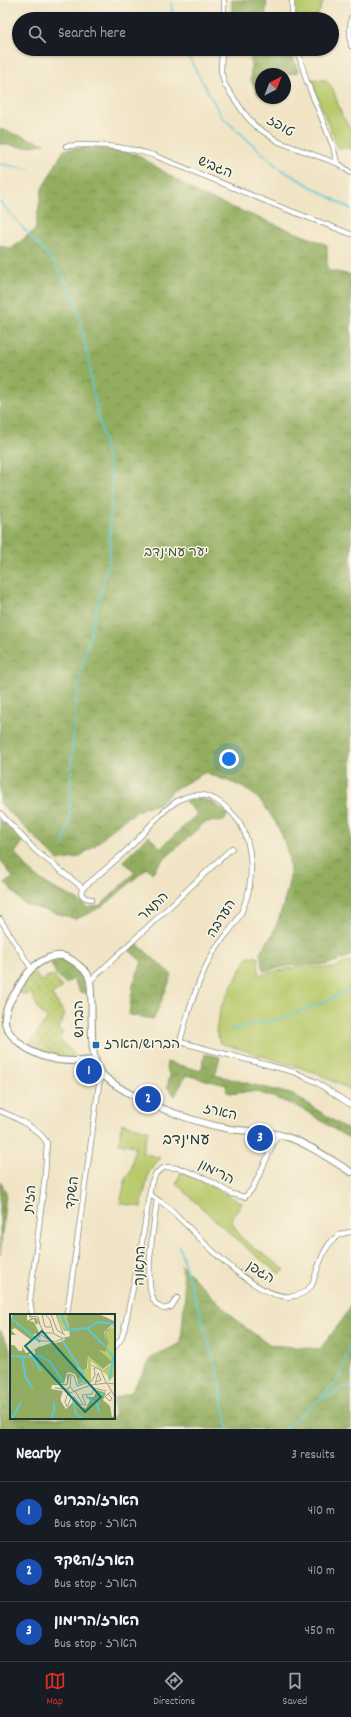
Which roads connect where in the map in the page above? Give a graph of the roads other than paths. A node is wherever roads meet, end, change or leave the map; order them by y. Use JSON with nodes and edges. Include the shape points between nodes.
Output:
{"nodes":[{"id":1,"x":224,"y":0,"type":"edge"},
{"id":2,"x":292,"y":0,"type":"edge"},
{"id":3,"x":224,"y":12,"type":"edge"},
{"id":4,"x":292,"y":12,"type":"edge"},
{"id":5,"x":351,"y":18,"type":"edge"},
{"id":6,"x":351,"y":46,"type":"edge"},
{"id":7,"x":222,"y":56,"type":"edge"},
{"id":8,"x":299,"y":56,"type":"edge"},
{"id":9,"x":66,"y":146,"type":"dead end"},
{"id":10,"x":337,"y":163,"type":"junction"},
{"id":11,"x":351,"y":173,"type":"edge"},
{"id":12,"x":351,"y":234,"type":"edge"},
{"id":13,"x":0,"y":813,"type":"edge"},
{"id":14,"x":232,"y":848,"type":"dead end"},
{"id":15,"x":83,"y":888,"type":"junction"},
{"id":16,"x":92,"y":899,"type":"dead end"},
{"id":17,"x":0,"y":919,"type":"edge"},
{"id":18,"x":31,"y":968,"type":"junction"},
{"id":19,"x":90,"y":981,"type":"junction"},
{"id":20,"x":2,"y":1018,"type":"edge"},
{"id":21,"x":94,"y":1060,"type":"junction"},
{"id":22,"x":103,"y":1075,"type":"junction"},
{"id":23,"x":351,"y":1105,"type":"edge"},
{"id":24,"x":0,"y":1111,"type":"edge"},
{"id":25,"x":278,"y":1134,"type":"junction"},
{"id":26,"x":351,"y":1172,"type":"edge"},
{"id":27,"x":150,"y":1195,"type":"junction"},
{"id":28,"x":157,"y":1200,"type":"junction"},
{"id":29,"x":351,"y":1232,"type":"edge"},
{"id":30,"x":178,"y":1298,"type":"dead end"},
{"id":31,"x":32,"y":1314,"type":"edge"},
{"id":32,"x":67,"y":1314,"type":"dead end"},
{"id":33,"x":115,"y":1347,"type":"edge"}],
"edges":[{"from":1,"to":3,"type":"street"},
{"from":2,"to":4,"type":"street"},
{"from":5,"to":6,"type":"street"},
{"from":7,"to":10,"type":"street","name":"טופז","via":[[225,85],[251,122],[279,142]]},
{"from":8,"to":10,"type":"street","via":[[307,82],[334,146]]},
{"from":9,"to":12,"type":"street","name":"הגביש","via":[[109,145],[153,155]]},
{"from":10,"to":11,"type":"street","name":"טופז"},
{"from":13,"to":15,"type":"street","via":[[36,851]]},
{"from":14,"to":19,"type":"street","name":"התמר"},
{"from":15,"to":16,"type":"street","via":[[81,894]]},
{"from":15,"to":23,"type":"street","name":"הערבה","via":[[180,800],[200,794],[226,807],[237,818],[245,836],[250,858],[249,888],[240,916],[215,950],[204,972],[187,1013],[180,1042],[294,1072],[316,1082]]},
{"from":17,"to":18,"type":"street"},
{"from":18,"to":19,"type":"street","name":"הברוש","via":[[56,955],[64,955],[85,970]]},
{"from":18,"to":20,"type":"street","name":"הברוש"},
{"from":19,"to":21,"type":"street","name":"הברוש"},
{"from":20,"to":21,"type":"street","name":"הברוש","via":[[12,1036],[34,1053],[58,1060]]},
{"from":21,"to":22,"type":"street","name":"הארז"},
{"from":22,"to":25,"type":"street","name":"הארז","via":[[140,1098],[196,1120],[225,1128]]},
{"from":22,"to":32,"type":"street","name":"השקד","via":[[99,1084]]},
{"from":24,"to":31,"type":"street","name":"הזית","via":[[38,1132],[47,1144],[30,1300]]},
{"from":25,"to":26,"type":"street","name":"הארז","via":[[297,1141]]},
{"from":25,"to":27,"type":"street","name":"הרימון","via":[[253,1188],[245,1196],[232,1194],[196,1174],[171,1166],[156,1172]]},
{"from":27,"to":28,"type":"street","name":"הגפן"},
{"from":27,"to":33,"type":"street","via":[[124,1330]]},
{"from":28,"to":29,"type":"street","name":"הגפן","via":[[168,1207],[244,1278],[264,1290],[281,1296],[298,1296],[307,1292],[331,1242],[341,1234]]},
{"from":28,"to":30,"type":"street","name":"התאנה","via":[[150,1260],[151,1292],[155,1302],[164,1310],[171,1307]]}]}
